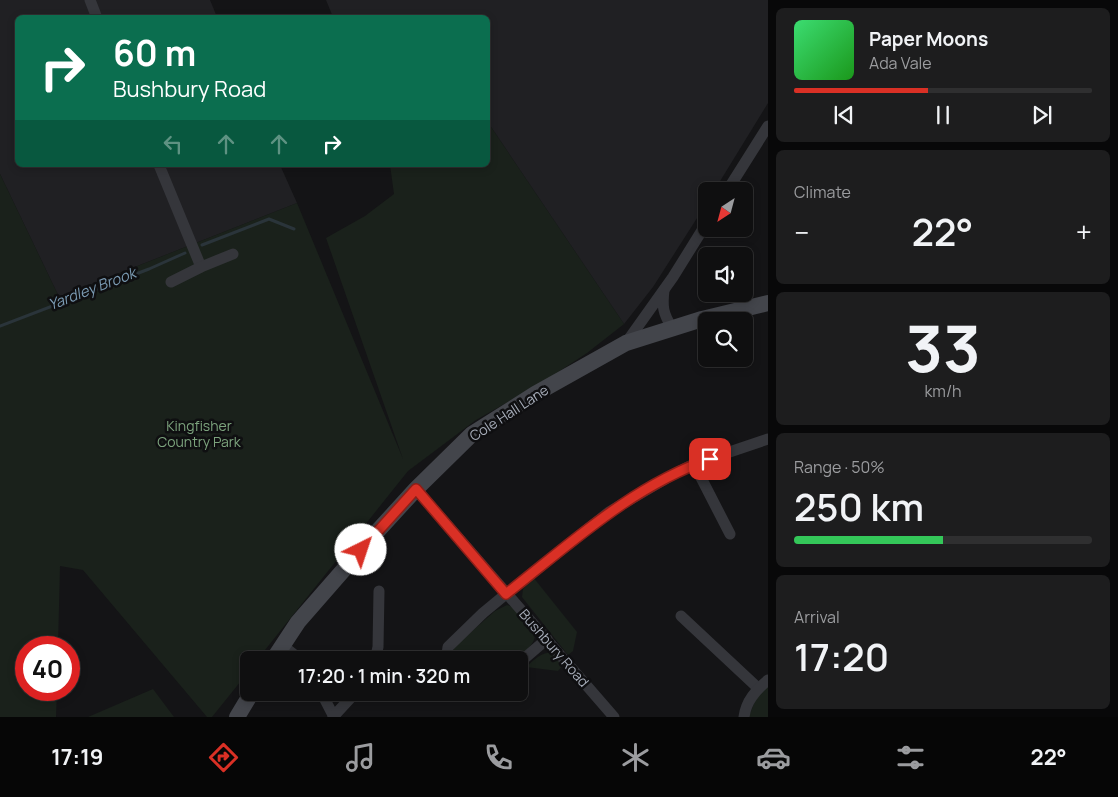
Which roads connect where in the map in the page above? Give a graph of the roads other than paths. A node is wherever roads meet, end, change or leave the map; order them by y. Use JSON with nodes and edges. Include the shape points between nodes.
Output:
{"nodes":[{"id":1,"x":90,"y":0,"type":"edge"},
{"id":2,"x":96,"y":15,"type":"edge"},
{"id":3,"x":768,"y":126,"type":"edge"},
{"id":4,"x":160,"y":167,"type":"edge"},
{"id":5,"x":733,"y":182,"type":"edge"},
{"id":6,"x":698,"y":236,"type":"edge"},
{"id":7,"x":233,"y":254,"type":"dead end"},
{"id":8,"x":201,"y":267,"type":"junction"},
{"id":9,"x":171,"y":282,"type":"dead end"},
{"id":10,"x":665,"y":288,"type":"junction"},
{"id":11,"x":768,"y":303,"type":"edge"},
{"id":12,"x":672,"y":328,"type":"junction"},
{"id":13,"x":626,"y":343,"type":"junction"},
{"id":14,"x":768,"y":439,"type":"edge"},
{"id":15,"x":694,"y":464,"type":"junction"},
{"id":16,"x":416,"y":489,"type":"junction"},
{"id":17,"x":730,"y":534,"type":"dead end"},
{"id":18,"x":379,"y":591,"type":"dead end"},
{"id":19,"x":506,"y":594,"type":"junction"},
{"id":20,"x":365,"y":608,"type":"dead end"},
{"id":21,"x":378,"y":609,"type":"junction"},
{"id":22,"x":681,"y":616,"type":"dead end"},
{"id":23,"x":547,"y":638,"type":"junction"},
{"id":24,"x":282,"y":645,"type":"junction"},
{"id":25,"x":278,"y":651,"type":"edge"},
{"id":26,"x":290,"y":651,"type":"edge"},
{"id":27,"x":377,"y":651,"type":"edge"},
{"id":28,"x":447,"y":651,"type":"edge"},
{"id":29,"x":528,"y":654,"type":"edge"},
{"id":30,"x":768,"y":680,"type":"edge"},
{"id":31,"x":758,"y":688,"type":"junction"},
{"id":32,"x":247,"y":701,"type":"edge"},
{"id":33,"x":325,"y":701,"type":"edge"},
{"id":34,"x":348,"y":701,"type":"edge"},
{"id":35,"x":237,"y":717,"type":"edge"},
{"id":36,"x":333,"y":717,"type":"edge"},
{"id":37,"x":614,"y":717,"type":"edge"},
{"id":38,"x":744,"y":717,"type":"edge"}],
"edges":[{"from":1,"to":2,"type":"street"},
{"from":3,"to":5,"type":"street"},
{"from":4,"to":8,"type":"street"},
{"from":6,"to":10,"type":"street"},
{"from":7,"to":8,"type":"street"},
{"from":8,"to":9,"type":"street"},
{"from":10,"to":12,"type":"street","via":[[665,316]]},
{"from":10,"to":13,"type":"street"},
{"from":11,"to":12,"type":"street","name":"Cole Hall Lane"},
{"from":12,"to":13,"type":"street","name":"Cole Hall Lane"},
{"from":13,"to":16,"type":"street","name":"Cole Hall Lane","via":[[472,434]]},
{"from":14,"to":15,"type":"street"},
{"from":15,"to":17,"type":"street"},
{"from":15,"to":19,"type":"street","via":[[609,512]]},
{"from":16,"to":19,"type":"street","name":"Bushbury Road"},
{"from":16,"to":24,"type":"street","name":"Cole Hall Lane","via":[[298,622]]},
{"from":18,"to":21,"type":"street"},
{"from":19,"to":23,"type":"street","name":"Bushbury Road"},
{"from":19,"to":28,"type":"street"},
{"from":20,"to":21,"type":"street"},
{"from":21,"to":27,"type":"street"},
{"from":22,"to":31,"type":"street"},
{"from":23,"to":29,"type":"street"},
{"from":23,"to":37,"type":"street","name":"Bushbury Road"},
{"from":24,"to":25,"type":"street","name":"Cole Hall Lane"},
{"from":24,"to":26,"type":"street"},
{"from":30,"to":31,"type":"street"},
{"from":31,"to":38,"type":"street"},
{"from":32,"to":35,"type":"street"},
{"from":33,"to":36,"type":"street"},
{"from":34,"to":36,"type":"street"}]}
